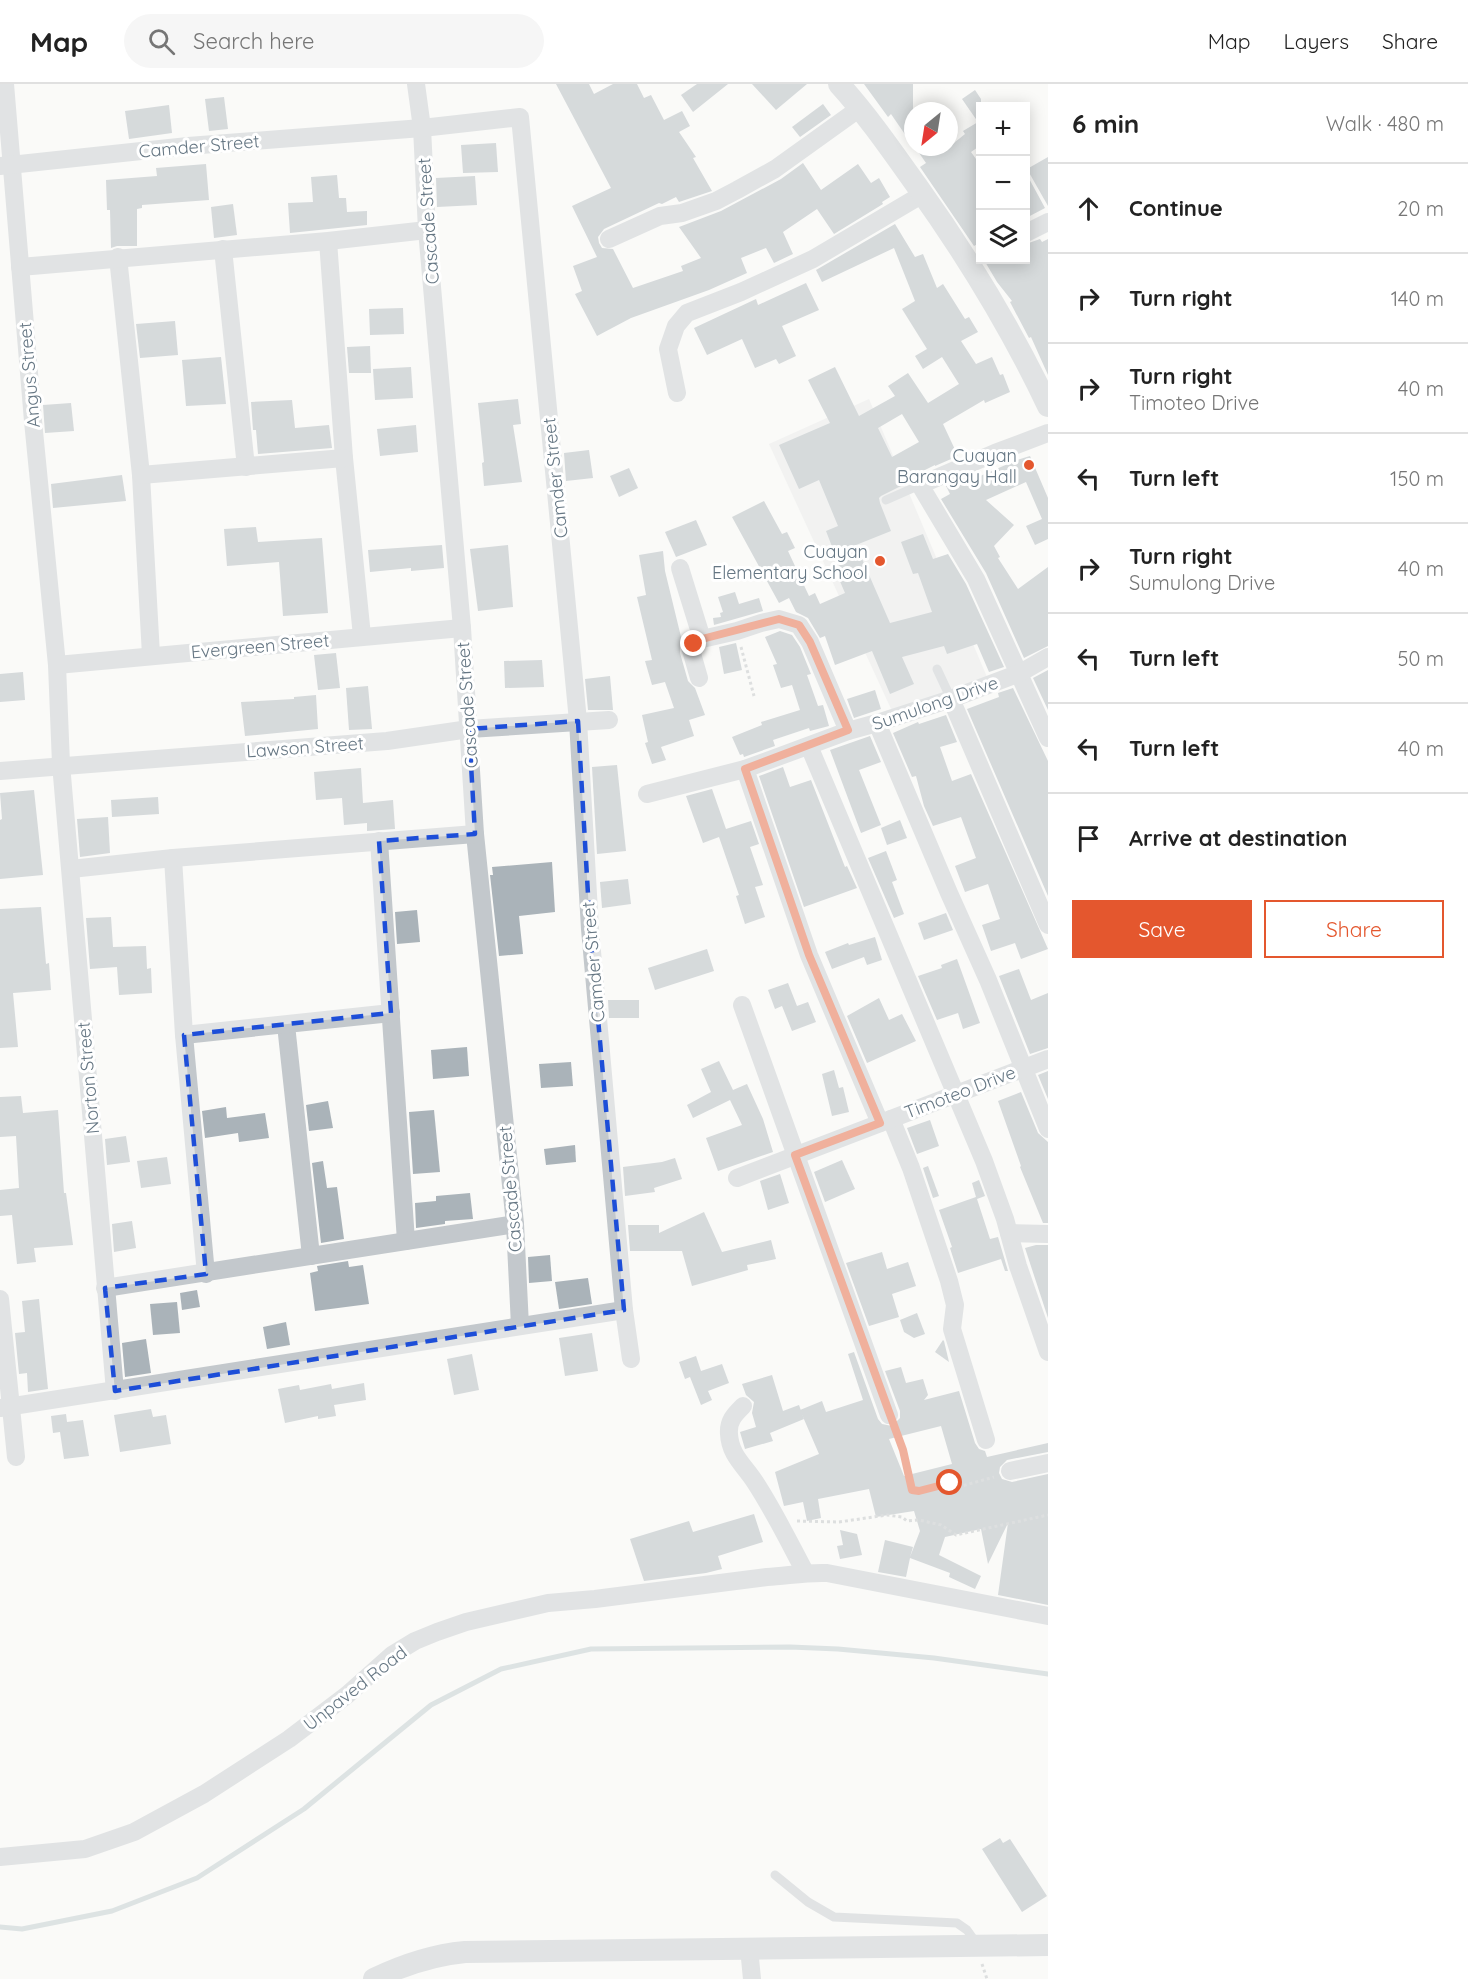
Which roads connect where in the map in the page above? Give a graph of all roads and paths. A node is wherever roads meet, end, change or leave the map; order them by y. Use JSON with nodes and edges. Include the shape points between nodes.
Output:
{"nodes":[{"id":1,"x":4,"y":84,"type":"edge"},
{"id":2,"x":416,"y":84,"type":"edge"},
{"id":3,"x":839,"y":84,"type":"edge"},
{"id":4,"x":860,"y":108,"type":"junction"},
{"id":5,"x":422,"y":128,"type":"junction"},
{"id":6,"x":6,"y":165,"type":"edge"},
{"id":7,"x":923,"y":194,"type":"junction"},
{"id":8,"x":1048,"y":222,"type":"edge"},
{"id":9,"x":427,"y":230,"type":"junction"},
{"id":10,"x":1030,"y":231,"type":"edge"},
{"id":11,"x":609,"y":239,"type":"dead end"},
{"id":12,"x":328,"y":241,"type":"junction"},
{"id":13,"x":223,"y":249,"type":"junction"},
{"id":14,"x":118,"y":257,"type":"junction"},
{"id":15,"x":976,"y":262,"type":"edge"},
{"id":16,"x":977,"y":264,"type":"edge"},
{"id":17,"x":20,"y":267,"type":"junction"},
{"id":18,"x":1042,"y":379,"type":"edge"},
{"id":19,"x":677,"y":393,"type":"dead end"},
{"id":20,"x":1048,"y":406,"type":"edge"},
{"id":21,"x":1048,"y":433,"type":"edge"},
{"id":22,"x":344,"y":458,"type":"junction"},
{"id":23,"x":246,"y":467,"type":"junction"},
{"id":24,"x":141,"y":474,"type":"junction"},
{"id":25,"x":920,"y":485,"type":"junction"},
{"id":26,"x":886,"y":500,"type":"dead end"},
{"id":27,"x":680,"y":568,"type":"dead end"},
{"id":28,"x":462,"y":628,"type":"junction"},
{"id":29,"x":737,"y":631,"type":"junction"},
{"id":30,"x":362,"y":636,"type":"junction"},
{"id":31,"x":702,"y":639,"type":"junction"},
{"id":32,"x":151,"y":655,"type":"junction"},
{"id":33,"x":1048,"y":657,"type":"edge"},
{"id":34,"x":57,"y":665,"type":"junction"},
{"id":35,"x":937,"y":669,"type":"dead end"},
{"id":36,"x":1020,"y":673,"type":"junction"},
{"id":37,"x":699,"y":678,"type":"dead end"},
{"id":38,"x":754,"y":696,"type":"dead end"},
{"id":39,"x":951,"y":699,"type":"junction"},
{"id":40,"x":609,"y":720,"type":"dead end"},
{"id":41,"x":578,"y":721,"type":"junction"},
{"id":42,"x":877,"y":723,"type":"junction"},
{"id":43,"x":469,"y":729,"type":"junction"},
{"id":44,"x":848,"y":730,"type":"junction"},
{"id":45,"x":1048,"y":738,"type":"edge"},
{"id":46,"x":809,"y":746,"type":"junction"},
{"id":47,"x":61,"y":764,"type":"junction"},
{"id":48,"x":745,"y":769,"type":"junction"},
{"id":49,"x":0,"y":771,"type":"edge"},
{"id":50,"x":646,"y":794,"type":"dead end"},
{"id":51,"x":475,"y":834,"type":"junction"},
{"id":52,"x":379,"y":841,"type":"junction"},
{"id":53,"x":173,"y":858,"type":"junction"},
{"id":54,"x":71,"y":869,"type":"junction"},
{"id":55,"x":1048,"y":925,"type":"edge"},
{"id":56,"x":742,"y":1005,"type":"dead end"},
{"id":57,"x":391,"y":1013,"type":"junction"},
{"id":58,"x":286,"y":1025,"type":"junction"},
{"id":59,"x":184,"y":1035,"type":"junction"},
{"id":60,"x":1048,"y":1059,"type":"edge"},
{"id":61,"x":1025,"y":1067,"type":"junction"},
{"id":62,"x":956,"y":1093,"type":"junction"},
{"id":63,"x":886,"y":1121,"type":"junction"},
{"id":64,"x":1048,"y":1130,"type":"edge"},
{"id":65,"x":795,"y":1155,"type":"junction"},
{"id":66,"x":737,"y":1178,"type":"dead end"},
{"id":67,"x":515,"y":1224,"type":"junction"},
{"id":68,"x":1009,"y":1233,"type":"junction"},
{"id":69,"x":1048,"y":1234,"type":"edge"},
{"id":70,"x":406,"y":1241,"type":"junction"},
{"id":71,"x":310,"y":1256,"type":"junction"},
{"id":72,"x":206,"y":1274,"type":"junction"},
{"id":73,"x":105,"y":1288,"type":"junction"},
{"id":74,"x":0,"y":1299,"type":"edge"},
{"id":75,"x":624,"y":1310,"type":"junction"},
{"id":76,"x":520,"y":1326,"type":"junction"},
{"id":77,"x":1048,"y":1352,"type":"edge"},
{"id":78,"x":631,"y":1359,"type":"dead end"},
{"id":79,"x":115,"y":1391,"type":"junction"},
{"id":80,"x":743,"y":1406,"type":"dead end"},
{"id":81,"x":5,"y":1408,"type":"edge"},
{"id":82,"x":889,"y":1415,"type":"joint"},
{"id":83,"x":986,"y":1440,"type":"dead end"},
{"id":84,"x":16,"y":1457,"type":"dead end"},
{"id":85,"x":1048,"y":1462,"type":"edge"},
{"id":86,"x":1011,"y":1471,"type":"joint"},
{"id":87,"x":1048,"y":1515,"type":"edge"},
{"id":88,"x":781,"y":1528,"type":"junction"},
{"id":89,"x":805,"y":1572,"type":"junction"},
{"id":90,"x":1048,"y":1616,"type":"edge"},
{"id":91,"x":0,"y":1857,"type":"edge"},
{"id":92,"x":775,"y":1875,"type":"dead end"},
{"id":93,"x":1048,"y":1945,"type":"edge"},
{"id":94,"x":978,"y":1946,"type":"junction"},
{"id":95,"x":749,"y":1948,"type":"junction"},
{"id":96,"x":374,"y":1979,"type":"edge"},
{"id":97,"x":752,"y":1979,"type":"edge"}],
"edges":[{"from":1,"to":6,"type":"street","name":"Angus Street"},
{"from":2,"to":5,"type":"street","name":"Cascade Street"},
{"from":3,"to":4,"type":"street"},
{"from":4,"to":7,"type":"street"},
{"from":4,"to":11,"type":"street","via":[[775,170],[745,186],[716,201],[660,216]]},
{"from":5,"to":6,"type":"street","name":"Camder Street"},
{"from":5,"to":9,"type":"street","name":"Cascade Street"},
{"from":5,"to":41,"type":"street","name":"Camder Street","via":[[519,117]]},
{"from":6,"to":17,"type":"street","name":"Angus Street"},
{"from":7,"to":15,"type":"street"},
{"from":7,"to":19,"type":"street","via":[[813,259],[687,313],[676,326],[668,349]]},
{"from":8,"to":10,"type":"street"},
{"from":9,"to":12,"type":"street"},
{"from":9,"to":28,"type":"street","name":"Cascade Street"},
{"from":12,"to":13,"type":"street"},
{"from":12,"to":22,"type":"street"},
{"from":13,"to":14,"type":"street"},
{"from":13,"to":23,"type":"street"},
{"from":14,"to":17,"type":"street"},
{"from":14,"to":24,"type":"street"},
{"from":16,"to":18,"type":"street","via":[[992,297]]},
{"from":17,"to":34,"type":"street","name":"Angus Street"},
{"from":18,"to":20,"type":"street"},
{"from":21,"to":25,"type":"street"},
{"from":22,"to":23,"type":"street"},
{"from":22,"to":30,"type":"street"},
{"from":23,"to":24,"type":"street"},
{"from":24,"to":32,"type":"street"},
{"from":25,"to":26,"type":"lane"},
{"from":25,"to":36,"type":"street","via":[[976,579]]},
{"from":27,"to":31,"type":"street"},
{"from":28,"to":30,"type":"street","name":"Evergreen Street"},
{"from":28,"to":43,"type":"street","name":"Cascade Street"},
{"from":29,"to":31,"type":"street"},
{"from":29,"to":38,"type":"path"},
{"from":29,"to":44,"type":"street","via":[[779,619],[799,625]]},
{"from":30,"to":32,"type":"street","name":"Evergreen Street"},
{"from":31,"to":37,"type":"street","via":[[691,650]]},
{"from":32,"to":34,"type":"street","name":"Evergreen Street"},
{"from":33,"to":36,"type":"street","name":"Sumulong Drive"},
{"from":34,"to":47,"type":"street","name":"Angus Street"},
{"from":35,"to":39,"type":"lane"},
{"from":36,"to":39,"type":"street","name":"Sumulong Drive"},
{"from":36,"to":45,"type":"street"},
{"from":39,"to":42,"type":"street","name":"Sumulong Drive"},
{"from":39,"to":55,"type":"street"},
{"from":40,"to":41,"type":"street","name":"Lawson Street"},
{"from":41,"to":43,"type":"street","name":"Lawson Street"},
{"from":41,"to":75,"type":"street","name":"Camder Street","via":[[590,929]]},
{"from":42,"to":44,"type":"street","name":"Sumulong Drive"},
{"from":42,"to":61,"type":"street"},
{"from":43,"to":47,"type":"street","name":"Lawson Street","via":[[387,741]]},
{"from":43,"to":51,"type":"street","name":"Cascade Street"},
{"from":44,"to":46,"type":"street","name":"Sumulong Drive"},
{"from":46,"to":48,"type":"street","name":"Sumulong Drive"},
{"from":46,"to":62,"type":"street"},
{"from":47,"to":49,"type":"street","name":"Lawson Street"},
{"from":47,"to":54,"type":"street","name":"Norton Street"},
{"from":48,"to":50,"type":"street","name":"Sumulong Drive"},
{"from":48,"to":63,"type":"street","via":[[809,955]]},
{"from":51,"to":52,"type":"street"},
{"from":51,"to":67,"type":"street","name":"Cascade Street"},
{"from":52,"to":53,"type":"street"},
{"from":52,"to":57,"type":"street"},
{"from":53,"to":54,"type":"street"},
{"from":53,"to":59,"type":"street"},
{"from":54,"to":73,"type":"street","name":"Norton Street"},
{"from":56,"to":65,"type":"street"},
{"from":57,"to":58,"type":"street"},
{"from":57,"to":70,"type":"street"},
{"from":58,"to":59,"type":"street"},
{"from":58,"to":71,"type":"street"},
{"from":59,"to":72,"type":"street"},
{"from":60,"to":61,"type":"street","name":"Timoteo Drive"},
{"from":61,"to":62,"type":"street","name":"Timoteo Drive"},
{"from":61,"to":64,"type":"street"},
{"from":62,"to":63,"type":"street","name":"Timoteo Drive"},
{"from":62,"to":68,"type":"street"},
{"from":63,"to":65,"type":"street","name":"Timoteo Drive"},
{"from":63,"to":83,"type":"street","via":[[910,1168],[949,1281],[955,1305],[952,1329]]},
{"from":65,"to":66,"type":"street","name":"Timoteo Drive"},
{"from":65,"to":82,"type":"street"},
{"from":67,"to":70,"type":"street"},
{"from":67,"to":76,"type":"street","name":"Cascade Street"},
{"from":68,"to":69,"type":"street"},
{"from":68,"to":77,"type":"street"},
{"from":70,"to":71,"type":"street"},
{"from":71,"to":72,"type":"street"},
{"from":72,"to":73,"type":"street"},
{"from":73,"to":79,"type":"street","name":"Norton Street"},
{"from":74,"to":81,"type":"street"},
{"from":75,"to":76,"type":"street"},
{"from":75,"to":78,"type":"street","name":"Camder Street"},
{"from":76,"to":79,"type":"street"},
{"from":79,"to":81,"type":"street"},
{"from":80,"to":88,"type":"street","via":[[730,1420],[730,1444]]},
{"from":81,"to":84,"type":"street"},
{"from":82,"to":86,"type":"path","via":[[903,1450],[912,1490],[950,1483],[951,1489]]},
{"from":85,"to":86,"type":"street"},
{"from":87,"to":88,"type":"path","via":[[956,1535],[941,1525],[886,1515],[839,1522],[798,1521]]},
{"from":88,"to":89,"type":"street"},
{"from":89,"to":90,"type":"street","name":"Unpaved Road"},
{"from":89,"to":91,"type":"street","name":"Unpaved Road","via":[[548,1603],[466,1622],[403,1648],[289,1739],[204,1794],[134,1832],[86,1849]]},
{"from":92,"to":94,"type":"lane","via":[[834,1917],[957,1923]]},
{"from":93,"to":94,"type":"street"},
{"from":94,"to":95,"type":"street"},
{"from":95,"to":96,"type":"street","via":[[465,1952],[416,1962]]},
{"from":95,"to":97,"type":"street"}]}
